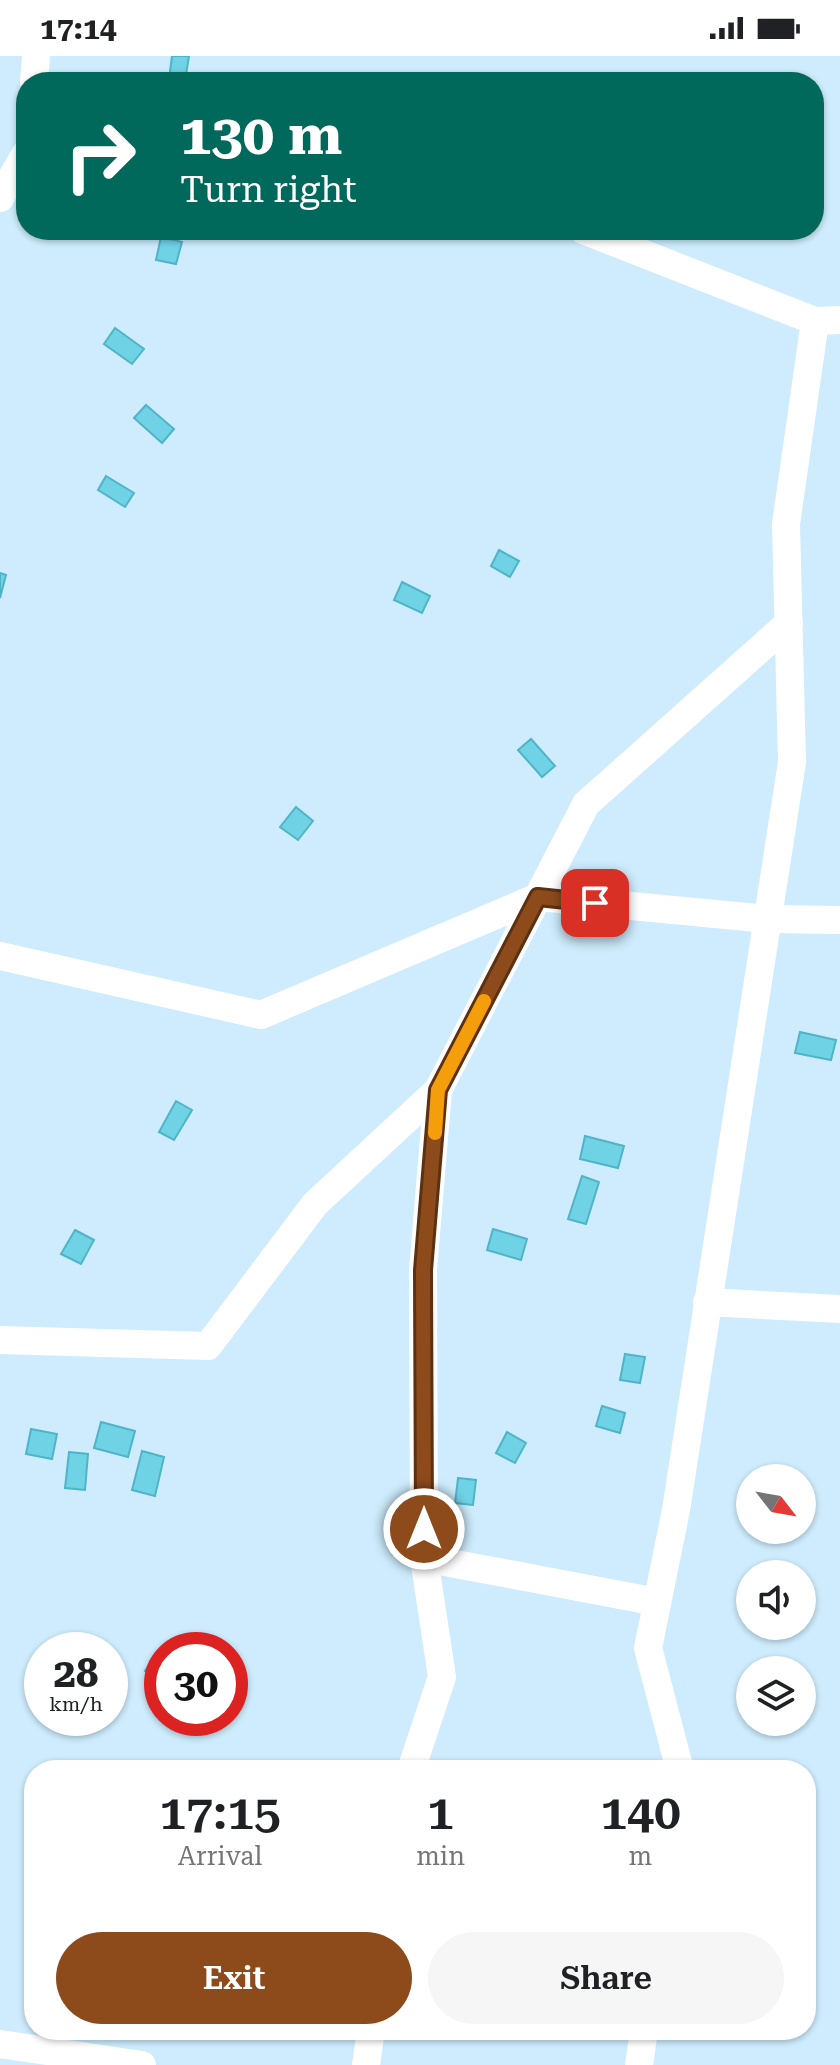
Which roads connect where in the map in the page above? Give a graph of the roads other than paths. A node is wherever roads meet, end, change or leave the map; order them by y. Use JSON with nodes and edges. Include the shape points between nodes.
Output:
{"nodes":[{"id":1,"x":16,"y":170,"type":"edge"},
{"id":2,"x":0,"y":198,"type":"edge"},
{"id":3,"x":610,"y":240,"type":"edge"},
{"id":4,"x":828,"y":320,"type":"edge"},
{"id":5,"x":789,"y":623,"type":"junction"},
{"id":6,"x":538,"y":897,"type":"junction"},
{"id":7,"x":768,"y":919,"type":"junction"},
{"id":8,"x":840,"y":920,"type":"edge"},
{"id":9,"x":0,"y":956,"type":"edge"},
{"id":10,"x":438,"y":1090,"type":"junction"},
{"id":11,"x":707,"y":1302,"type":"junction"},
{"id":12,"x":840,"y":1309,"type":"edge"},
{"id":13,"x":0,"y":1340,"type":"edge"},
{"id":14,"x":424,"y":1558,"type":"junction"},
{"id":15,"x":657,"y":1602,"type":"junction"},
{"id":16,"x":414,"y":1760,"type":"edge"},
{"id":17,"x":677,"y":1760,"type":"edge"},
{"id":18,"x":370,"y":2040,"type":"edge"},
{"id":19,"x":643,"y":2040,"type":"edge"},
{"id":20,"x":0,"y":2044,"type":"edge"},
{"id":21,"x":142,"y":2065,"type":"edge"},
{"id":22,"x":366,"y":2065,"type":"edge"},
{"id":23,"x":639,"y":2065,"type":"edge"}],
"edges":[{"from":1,"to":2,"type":"street"},
{"from":3,"to":4,"type":"street"},
{"from":4,"to":5,"type":"street","via":[[786,524]]},
{"from":5,"to":6,"type":"street","via":[[586,804]]},
{"from":5,"to":7,"type":"street","via":[[792,762]]},
{"from":6,"to":7,"type":"street"},
{"from":6,"to":9,"type":"street","via":[[261,1015]]},
{"from":6,"to":10,"type":"street"},
{"from":7,"to":8,"type":"street"},
{"from":7,"to":11,"type":"street"},
{"from":10,"to":13,"type":"street","via":[[315,1204],[208,1346]]},
{"from":10,"to":14,"type":"street","via":[[423,1270]]},
{"from":11,"to":12,"type":"street"},
{"from":11,"to":15,"type":"street"},
{"from":14,"to":15,"type":"street"},
{"from":14,"to":16,"type":"street","via":[[442,1677]]},
{"from":15,"to":17,"type":"street","via":[[648,1648]]},
{"from":18,"to":22,"type":"street"},
{"from":19,"to":23,"type":"street"},
{"from":20,"to":21,"type":"street"}]}
